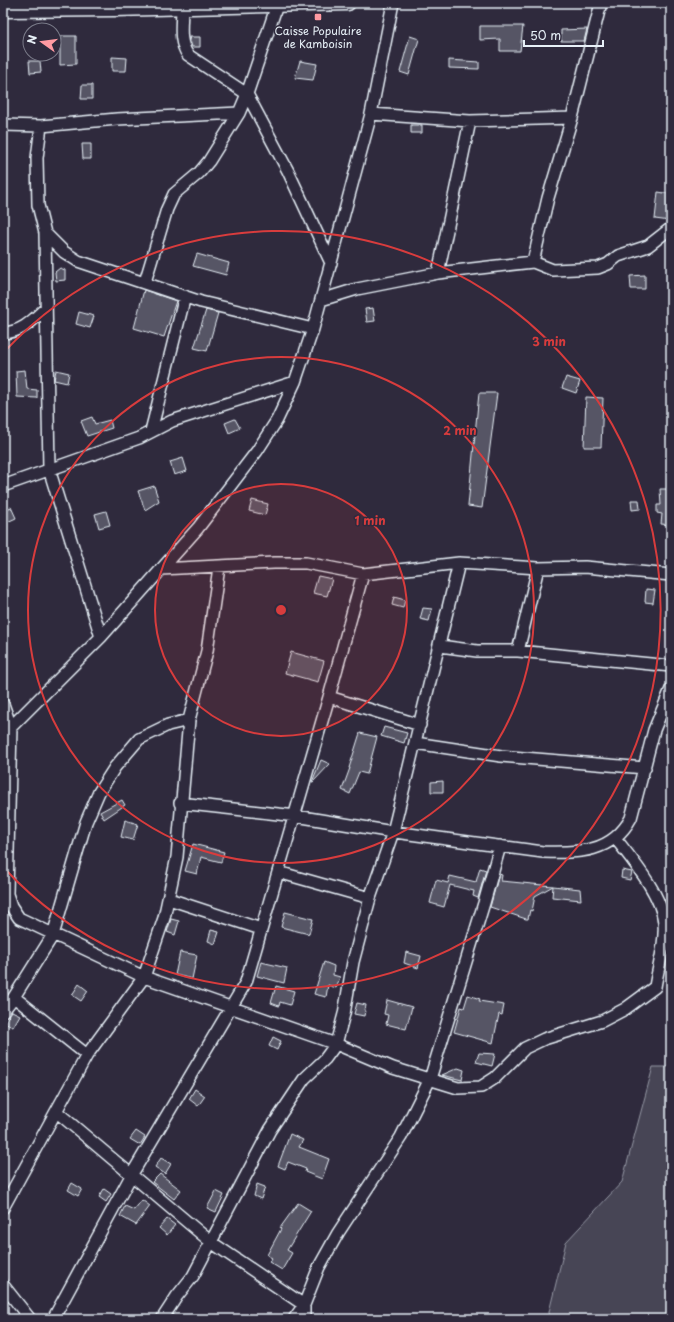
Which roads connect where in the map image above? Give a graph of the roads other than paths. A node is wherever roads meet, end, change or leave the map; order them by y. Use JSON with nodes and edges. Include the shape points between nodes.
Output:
{"nodes":[{"id":1,"x":348,"y":3,"type":"edge"},
{"id":2,"x":393,"y":3,"type":"edge"},
{"id":3,"x":602,"y":3,"type":"edge"},
{"id":4,"x":277,"y":5,"type":"junction"},
{"id":5,"x":115,"y":6,"type":"edge"},
{"id":6,"x":182,"y":8,"type":"junction"},
{"id":7,"x":3,"y":10,"type":"edge"},
{"id":8,"x":247,"y":94,"type":"junction"},
{"id":9,"x":239,"y":113,"type":"junction"},
{"id":10,"x":371,"y":114,"type":"junction"},
{"id":11,"x":572,"y":118,"type":"junction"},
{"id":12,"x":470,"y":121,"type":"junction"},
{"id":13,"x":3,"y":125,"type":"edge"},
{"id":14,"x":41,"y":126,"type":"junction"},
{"id":15,"x":671,"y":228,"type":"edge"},
{"id":16,"x":45,"y":233,"type":"junction"},
{"id":17,"x":533,"y":262,"type":"junction"},
{"id":18,"x":331,"y":263,"type":"junction"},
{"id":19,"x":438,"y":273,"type":"junction"},
{"id":20,"x":145,"y":282,"type":"junction"},
{"id":21,"x":185,"y":296,"type":"junction"},
{"id":22,"x":321,"y":300,"type":"junction"},
{"id":23,"x":46,"y":308,"type":"junction"},
{"id":24,"x":313,"y":329,"type":"junction"},
{"id":25,"x":3,"y":333,"type":"edge"},
{"id":26,"x":296,"y":382,"type":"junction"},
{"id":27,"x":151,"y":431,"type":"junction"},
{"id":28,"x":49,"y":469,"type":"junction"},
{"id":29,"x":3,"y":486,"type":"edge"},
{"id":30,"x":459,"y":564,"type":"junction"},
{"id":31,"x":219,"y":567,"type":"junction"},
{"id":32,"x":538,"y":568,"type":"junction"},
{"id":33,"x":161,"y":569,"type":"junction"},
{"id":34,"x":362,"y":574,"type":"junction"},
{"id":35,"x":671,"y":575,"type":"edge"},
{"id":36,"x":101,"y":637,"type":"junction"},
{"id":37,"x":440,"y":646,"type":"junction"},
{"id":38,"x":518,"y":651,"type":"junction"},
{"id":39,"x":671,"y":666,"type":"edge"},
{"id":40,"x":671,"y":689,"type":"edge"},
{"id":41,"x":329,"y":697,"type":"junction"},
{"id":42,"x":3,"y":704,"type":"edge"},
{"id":43,"x":189,"y":720,"type":"junction"},
{"id":44,"x":420,"y":725,"type":"junction"},
{"id":45,"x":7,"y":731,"type":"edge"},
{"id":46,"x":416,"y":743,"type":"junction"},
{"id":47,"x":645,"y":768,"type":"junction"},
{"id":48,"x":180,"y":803,"type":"junction"},
{"id":49,"x":296,"y":816,"type":"junction"},
{"id":50,"x":393,"y":832,"type":"junction"},
{"id":51,"x":616,"y":839,"type":"junction"},
{"id":52,"x":500,"y":846,"type":"junction"},
{"id":53,"x":278,"y":872,"type":"junction"},
{"id":54,"x":370,"y":898,"type":"junction"},
{"id":55,"x":169,"y":899,"type":"junction"},
{"id":56,"x":261,"y":929,"type":"junction"},
{"id":57,"x":53,"y":935,"type":"junction"},
{"id":58,"x":144,"y":977,"type":"junction"},
{"id":59,"x":14,"y":997,"type":"junction"},
{"id":60,"x":230,"y":1008,"type":"junction"},
{"id":61,"x":3,"y":1011,"type":"edge"},
{"id":62,"x":336,"y":1044,"type":"junction"},
{"id":63,"x":87,"y":1055,"type":"junction"},
{"id":64,"x":430,"y":1078,"type":"junction"},
{"id":65,"x":57,"y":1112,"type":"junction"},
{"id":66,"x":132,"y":1174,"type":"junction"},
{"id":67,"x":3,"y":1208,"type":"edge"},
{"id":68,"x":211,"y":1242,"type":"junction"},
{"id":69,"x":3,"y":1285,"type":"edge"},
{"id":70,"x":304,"y":1305,"type":"junction"},
{"id":71,"x":30,"y":1319,"type":"edge"},
{"id":72,"x":53,"y":1319,"type":"edge"},
{"id":73,"x":162,"y":1319,"type":"edge"},
{"id":74,"x":294,"y":1319,"type":"edge"},
{"id":75,"x":304,"y":1319,"type":"edge"}],
"edges":[{"from":1,"to":4,"type":"main road"},
{"from":2,"to":10,"type":"street"},
{"from":3,"to":11,"type":"street"},
{"from":4,"to":6,"type":"main road"},
{"from":4,"to":8,"type":"street"},
{"from":5,"to":6,"type":"main road"},
{"from":5,"to":7,"type":"main road"},
{"from":6,"to":8,"type":"street","via":[[181,39],[185,51]]},
{"from":8,"to":9,"type":"street"},
{"from":8,"to":18,"type":"street","via":[[288,171]]},
{"from":9,"to":14,"type":"street","via":[[117,119]]},
{"from":9,"to":20,"type":"street","via":[[209,161],[174,194]]},
{"from":10,"to":12,"type":"street"},
{"from":10,"to":18,"type":"street"},
{"from":11,"to":12,"type":"street"},
{"from":11,"to":17,"type":"street","via":[[548,198]]},
{"from":12,"to":19,"type":"street"},
{"from":13,"to":14,"type":"street"},
{"from":14,"to":16,"type":"street","via":[[37,158],[38,205]]},
{"from":15,"to":17,"type":"street","via":[[648,246],[618,256],[598,268],[553,270]]},
{"from":16,"to":20,"type":"street","via":[[64,252],[78,261]]},
{"from":16,"to":23,"type":"street"},
{"from":17,"to":19,"type":"street"},
{"from":18,"to":22,"type":"street"},
{"from":19,"to":22,"type":"street","via":[[357,289]]},
{"from":20,"to":21,"type":"street"},
{"from":21,"to":24,"type":"street"},
{"from":21,"to":27,"type":"street"},
{"from":22,"to":24,"type":"street"},
{"from":23,"to":25,"type":"street","via":[[30,324],[14,332]]},
{"from":23,"to":28,"type":"street"},
{"from":24,"to":26,"type":"street"},
{"from":26,"to":27,"type":"street","via":[[220,405]]},
{"from":26,"to":33,"type":"street","via":[[277,420],[257,451],[198,528]]},
{"from":27,"to":28,"type":"street","via":[[106,451]]},
{"from":28,"to":29,"type":"street"},
{"from":28,"to":36,"type":"street"},
{"from":30,"to":32,"type":"street"},
{"from":30,"to":34,"type":"street"},
{"from":30,"to":37,"type":"street"},
{"from":31,"to":33,"type":"street"},
{"from":31,"to":34,"type":"street","via":[[274,563],[306,564]]},
{"from":31,"to":43,"type":"street","via":[[207,651]]},
{"from":32,"to":35,"type":"street","via":[[585,567]]},
{"from":32,"to":38,"type":"street"},
{"from":33,"to":36,"type":"street"},
{"from":34,"to":41,"type":"street"},
{"from":36,"to":45,"type":"street"},
{"from":37,"to":38,"type":"street","via":[[477,651]]},
{"from":37,"to":44,"type":"street"},
{"from":38,"to":39,"type":"street"},
{"from":40,"to":47,"type":"street","via":[[654,730]]},
{"from":41,"to":44,"type":"street"},
{"from":41,"to":49,"type":"street"},
{"from":42,"to":45,"type":"street"},
{"from":43,"to":48,"type":"street"},
{"from":43,"to":57,"type":"street","via":[[168,725],[139,739],[111,773],[99,792],[86,822]]},
{"from":44,"to":46,"type":"street"},
{"from":45,"to":57,"type":"street","via":[[7,894],[19,918]]},
{"from":46,"to":47,"type":"street","via":[[501,756]]},
{"from":46,"to":50,"type":"street"},
{"from":47,"to":51,"type":"street","via":[[631,818]]},
{"from":48,"to":49,"type":"street"},
{"from":48,"to":55,"type":"street","via":[[177,857]]},
{"from":49,"to":50,"type":"street"},
{"from":49,"to":53,"type":"street"},
{"from":50,"to":52,"type":"street"},
{"from":50,"to":54,"type":"street"},
{"from":51,"to":52,"type":"street","via":[[606,846],[567,853]]},
{"from":51,"to":64,"type":"street","via":[[651,888],[660,907],[664,923],[655,987],[625,1009],[602,1021],[544,1039],[525,1048],[495,1078],[481,1087],[458,1088]]},
{"from":52,"to":64,"type":"street"},
{"from":53,"to":54,"type":"street"},
{"from":53,"to":56,"type":"street"},
{"from":54,"to":62,"type":"street","via":[[353,962]]},
{"from":55,"to":56,"type":"street"},
{"from":55,"to":58,"type":"street"},
{"from":56,"to":60,"type":"street","via":[[246,982]]},
{"from":57,"to":58,"type":"street"},
{"from":57,"to":59,"type":"street"},
{"from":58,"to":60,"type":"street"},
{"from":58,"to":63,"type":"street"},
{"from":59,"to":61,"type":"street"},
{"from":59,"to":63,"type":"street","via":[[32,1014]]},
{"from":60,"to":62,"type":"street"},
{"from":60,"to":66,"type":"street"},
{"from":62,"to":64,"type":"street","via":[[380,1063]]},
{"from":62,"to":68,"type":"street","via":[[325,1059],[304,1079],[270,1130]]},
{"from":63,"to":65,"type":"street"},
{"from":64,"to":70,"type":"street","via":[[401,1137],[338,1233],[319,1267]]},
{"from":65,"to":66,"type":"street"},
{"from":65,"to":67,"type":"street"},
{"from":66,"to":68,"type":"street"},
{"from":66,"to":72,"type":"street"},
{"from":68,"to":70,"type":"street"},
{"from":68,"to":73,"type":"street","via":[[193,1276]]},
{"from":69,"to":71,"type":"street"},
{"from":70,"to":74,"type":"street"},
{"from":70,"to":75,"type":"street"}]}
